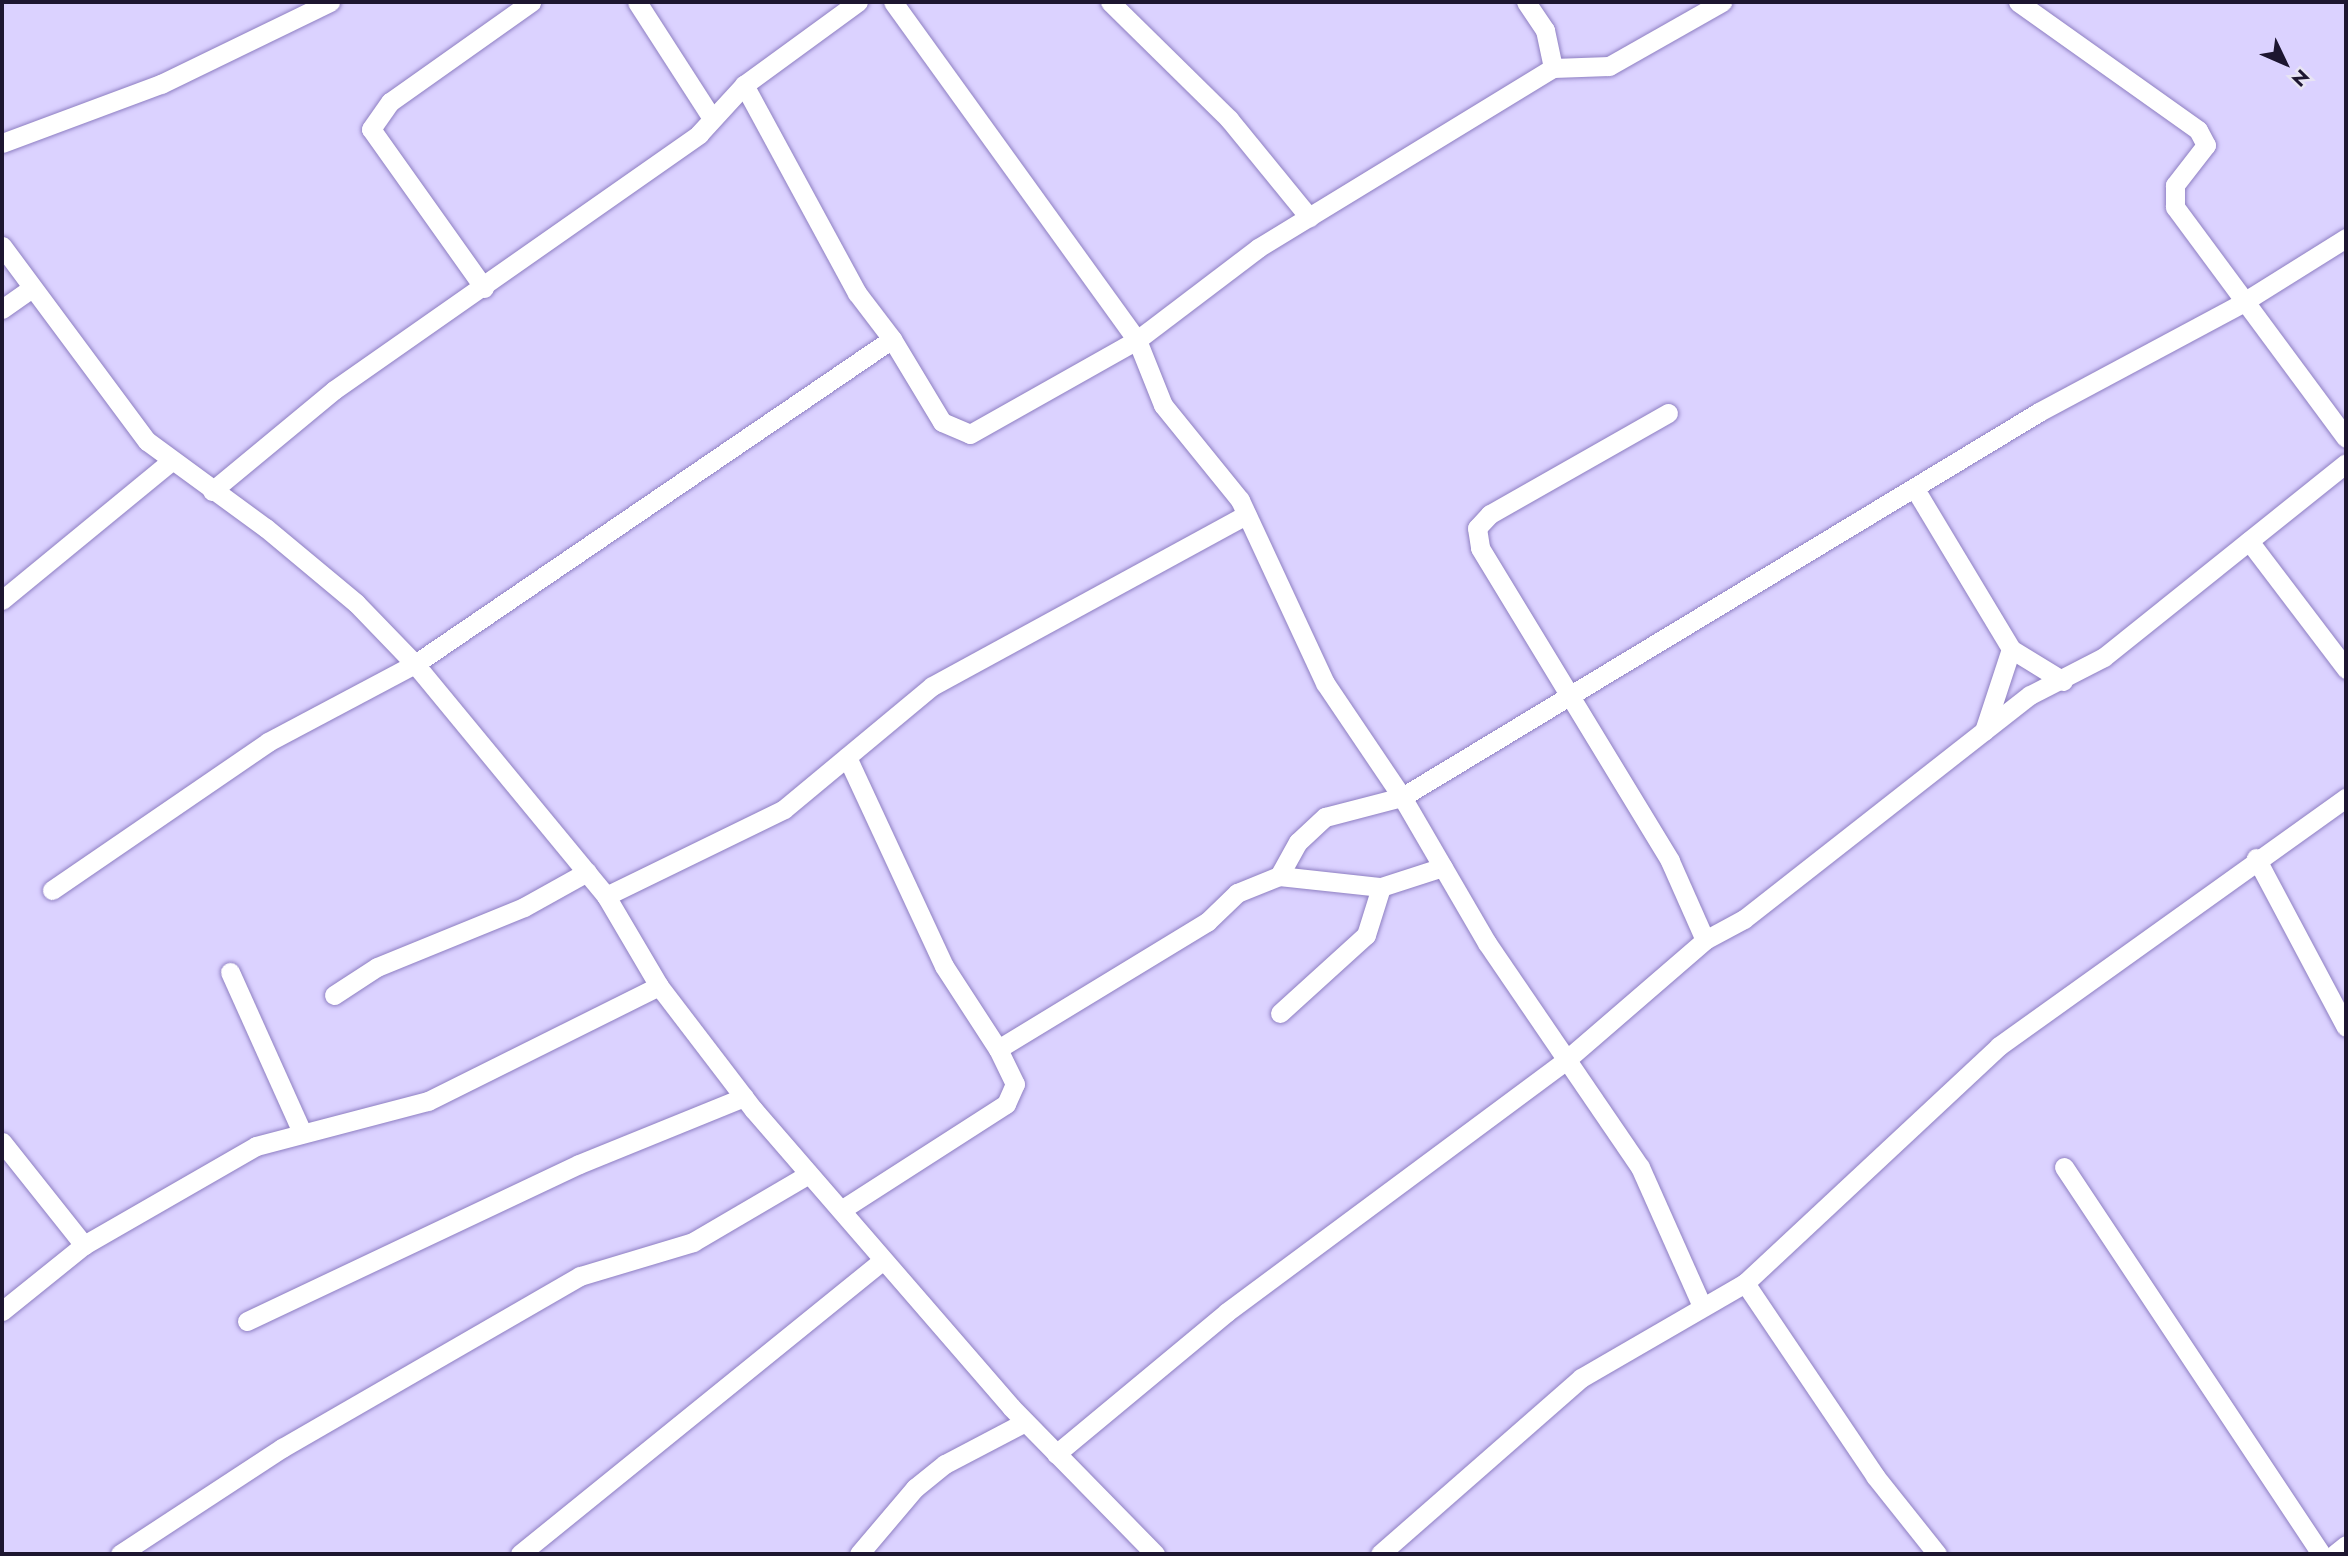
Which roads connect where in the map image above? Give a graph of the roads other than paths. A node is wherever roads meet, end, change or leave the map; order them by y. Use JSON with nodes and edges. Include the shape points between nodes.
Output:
{"nodes":[{"id":1,"x":330,"y":2,"type":"edge"},
{"id":2,"x":531,"y":2,"type":"edge"},
{"id":3,"x":637,"y":2,"type":"edge"},
{"id":4,"x":858,"y":2,"type":"edge"},
{"id":5,"x":893,"y":2,"type":"edge"},
{"id":6,"x":1110,"y":2,"type":"edge"},
{"id":7,"x":1526,"y":2,"type":"edge"},
{"id":8,"x":1722,"y":2,"type":"edge"},
{"id":9,"x":2018,"y":2,"type":"edge"},
{"id":10,"x":1553,"y":68,"type":"junction"},
{"id":11,"x":744,"y":85,"type":"junction"},
{"id":12,"x":711,"y":117,"type":"junction"},
{"id":13,"x":2,"y":143,"type":"edge"},
{"id":14,"x":1309,"y":217,"type":"junction"},
{"id":15,"x":2346,"y":238,"type":"edge"},
{"id":16,"x":2,"y":246,"type":"edge"},
{"id":17,"x":484,"y":288,"type":"junction"},
{"id":18,"x":29,"y":290,"type":"junction"},
{"id":19,"x":2242,"y":303,"type":"junction"},
{"id":20,"x":2,"y":309,"type":"edge"},
{"id":21,"x":892,"y":339,"type":"junction"},
{"id":22,"x":1137,"y":340,"type":"junction"},
{"id":23,"x":1668,"y":413,"type":"dead end"},
{"id":24,"x":2346,"y":438,"type":"edge"},
{"id":25,"x":169,"y":463,"type":"junction"},
{"id":26,"x":2346,"y":463,"type":"edge"},
{"id":27,"x":1914,"y":488,"type":"junction"},
{"id":28,"x":212,"y":491,"type":"junction"},
{"id":29,"x":1246,"y":515,"type":"junction"},
{"id":30,"x":2249,"y":541,"type":"junction"},
{"id":31,"x":2,"y":600,"type":"edge"},
{"id":32,"x":2011,"y":649,"type":"junction"},
{"id":33,"x":415,"y":664,"type":"junction"},
{"id":34,"x":2346,"y":669,"type":"edge"},
{"id":35,"x":2063,"y":681,"type":"junction"},
{"id":36,"x":1572,"y":698,"type":"junction"},
{"id":37,"x":1984,"y":732,"type":"junction"},
{"id":38,"x":847,"y":757,"type":"junction"},
{"id":39,"x":1402,"y":797,"type":"junction"},
{"id":40,"x":2346,"y":798,"type":"edge"},
{"id":41,"x":2256,"y":858,"type":"junction"},
{"id":42,"x":1443,"y":867,"type":"junction"},
{"id":43,"x":587,"y":872,"type":"junction"},
{"id":44,"x":1279,"y":876,"type":"junction"},
{"id":45,"x":1381,"y":887,"type":"junction"},
{"id":46,"x":52,"y":890,"type":"dead end"},
{"id":47,"x":606,"y":896,"type":"junction"},
{"id":48,"x":1705,"y":940,"type":"junction"},
{"id":49,"x":230,"y":972,"type":"dead end"},
{"id":50,"x":659,"y":986,"type":"junction"},
{"id":51,"x":334,"y":995,"type":"dead end"},
{"id":52,"x":1280,"y":1013,"type":"dead end"},
{"id":53,"x":2346,"y":1027,"type":"edge"},
{"id":54,"x":998,"y":1049,"type":"junction"},
{"id":55,"x":1565,"y":1061,"type":"junction"},
{"id":56,"x":744,"y":1097,"type":"junction"},
{"id":57,"x":302,"y":1132,"type":"junction"},
{"id":58,"x":2,"y":1142,"type":"edge"},
{"id":59,"x":2064,"y":1167,"type":"dead end"},
{"id":60,"x":809,"y":1174,"type":"junction"},
{"id":61,"x":841,"y":1210,"type":"junction"},
{"id":62,"x":84,"y":1245,"type":"junction"},
{"id":63,"x":883,"y":1260,"type":"junction"},
{"id":64,"x":1745,"y":1283,"type":"junction"},
{"id":65,"x":1701,"y":1304,"type":"junction"},
{"id":66,"x":2,"y":1311,"type":"edge"},
{"id":67,"x":247,"y":1321,"type":"dead end"},
{"id":68,"x":1025,"y":1422,"type":"junction"},
{"id":69,"x":1056,"y":1454,"type":"junction"},
{"id":70,"x":2346,"y":1545,"type":"edge"},
{"id":71,"x":120,"y":1554,"type":"edge"},
{"id":72,"x":520,"y":1554,"type":"edge"},
{"id":73,"x":859,"y":1554,"type":"edge"},
{"id":74,"x":1155,"y":1554,"type":"edge"},
{"id":75,"x":1380,"y":1554,"type":"edge"},
{"id":76,"x":1937,"y":1554,"type":"edge"},
{"id":77,"x":2321,"y":1554,"type":"edge"},
{"id":78,"x":2335,"y":1554,"type":"edge"}],
"edges":[{"from":1,"to":13,"type":"street","via":[[161,84]]},
{"from":2,"to":17,"type":"street","via":[[390,102],[371,129]]},
{"from":3,"to":12,"type":"street"},
{"from":4,"to":11,"type":"street"},
{"from":5,"to":22,"type":"street"},
{"from":6,"to":14,"type":"street","via":[[1229,119]]},
{"from":7,"to":10,"type":"street","via":[[1545,30]]},
{"from":8,"to":10,"type":"street","via":[[1609,66]]},
{"from":9,"to":19,"type":"street","via":[[2198,130],[2206,145],[2172,194]]},
{"from":10,"to":14,"type":"street"},
{"from":11,"to":12,"type":"street"},
{"from":11,"to":21,"type":"street","via":[[858,293]]},
{"from":12,"to":17,"type":"street","via":[[699,134]]},
{"from":14,"to":22,"type":"street","via":[[1234,264]]},
{"from":15,"to":19,"type":"street"},
{"from":16,"to":18,"type":"street"},
{"from":17,"to":28,"type":"street","via":[[324,397]]},
{"from":18,"to":20,"type":"street"},
{"from":18,"to":25,"type":"street"},
{"from":19,"to":24,"type":"street"},
{"from":19,"to":27,"type":"street","via":[[2081,388]]},
{"from":21,"to":22,"type":"street","via":[[942,422],[970,434]]},
{"from":21,"to":33,"type":"street"},
{"from":22,"to":29,"type":"street","via":[[1163,405]]},
{"from":23,"to":36,"type":"street","via":[[1490,514],[1477,528],[1480,548]]},
{"from":25,"to":28,"type":"street"},
{"from":25,"to":31,"type":"street"},
{"from":26,"to":30,"type":"street"},
{"from":27,"to":32,"type":"street"},
{"from":27,"to":36,"type":"street"},
{"from":28,"to":33,"type":"street","via":[[356,603]]},
{"from":29,"to":38,"type":"street","via":[[932,686]]},
{"from":29,"to":39,"type":"street","via":[[1325,683]]},
{"from":30,"to":34,"type":"street"},
{"from":30,"to":35,"type":"street","via":[[2104,657]]},
{"from":32,"to":35,"type":"street"},
{"from":32,"to":37,"type":"street"},
{"from":33,"to":43,"type":"street"},
{"from":33,"to":46,"type":"street","via":[[268,742]]},
{"from":35,"to":37,"type":"street","via":[[2030,695]]},
{"from":36,"to":39,"type":"street"},
{"from":36,"to":48,"type":"street","via":[[1670,861]]},
{"from":37,"to":48,"type":"street","via":[[1744,919]]},
{"from":38,"to":47,"type":"street","via":[[793,802],[738,836]]},
{"from":38,"to":54,"type":"street","via":[[944,966]]},
{"from":39,"to":42,"type":"street"},
{"from":39,"to":44,"type":"street","via":[[1325,817],[1298,842]]},
{"from":40,"to":41,"type":"street"},
{"from":41,"to":53,"type":"street"},
{"from":41,"to":64,"type":"street","via":[[1999,1046]]},
{"from":42,"to":45,"type":"street"},
{"from":42,"to":55,"type":"street"},
{"from":43,"to":47,"type":"street"},
{"from":43,"to":51,"type":"street","via":[[534,902],[377,967]]},
{"from":44,"to":45,"type":"street"},
{"from":44,"to":54,"type":"street","via":[[1237,893],[1207,922]]},
{"from":45,"to":52,"type":"street","via":[[1366,935]]},
{"from":47,"to":50,"type":"street"},
{"from":48,"to":55,"type":"street"},
{"from":49,"to":57,"type":"street"},
{"from":50,"to":56,"type":"street"},
{"from":50,"to":57,"type":"street","via":[[428,1101]]},
{"from":54,"to":61,"type":"street","via":[[1015,1084],[1006,1104]]},
{"from":55,"to":65,"type":"street","via":[[1640,1167]]},
{"from":55,"to":69,"type":"street","via":[[1227,1312]]},
{"from":56,"to":60,"type":"street"},
{"from":56,"to":67,"type":"street","via":[[579,1164]]},
{"from":57,"to":62,"type":"street","via":[[222,1163]]},
{"from":58,"to":62,"type":"street"},
{"from":59,"to":77,"type":"street"},
{"from":60,"to":61,"type":"street"},
{"from":60,"to":71,"type":"street","via":[[693,1242],[580,1276],[282,1448]]},
{"from":61,"to":63,"type":"street"},
{"from":62,"to":66,"type":"street"},
{"from":63,"to":68,"type":"street"},
{"from":63,"to":72,"type":"street"},
{"from":64,"to":65,"type":"street"},
{"from":64,"to":76,"type":"street","via":[[1875,1476]]},
{"from":65,"to":75,"type":"street","via":[[1572,1385]]},
{"from":68,"to":69,"type":"street"},
{"from":68,"to":73,"type":"street","via":[[945,1464],[915,1488]]},
{"from":69,"to":74,"type":"street"},
{"from":70,"to":78,"type":"street"}]}
